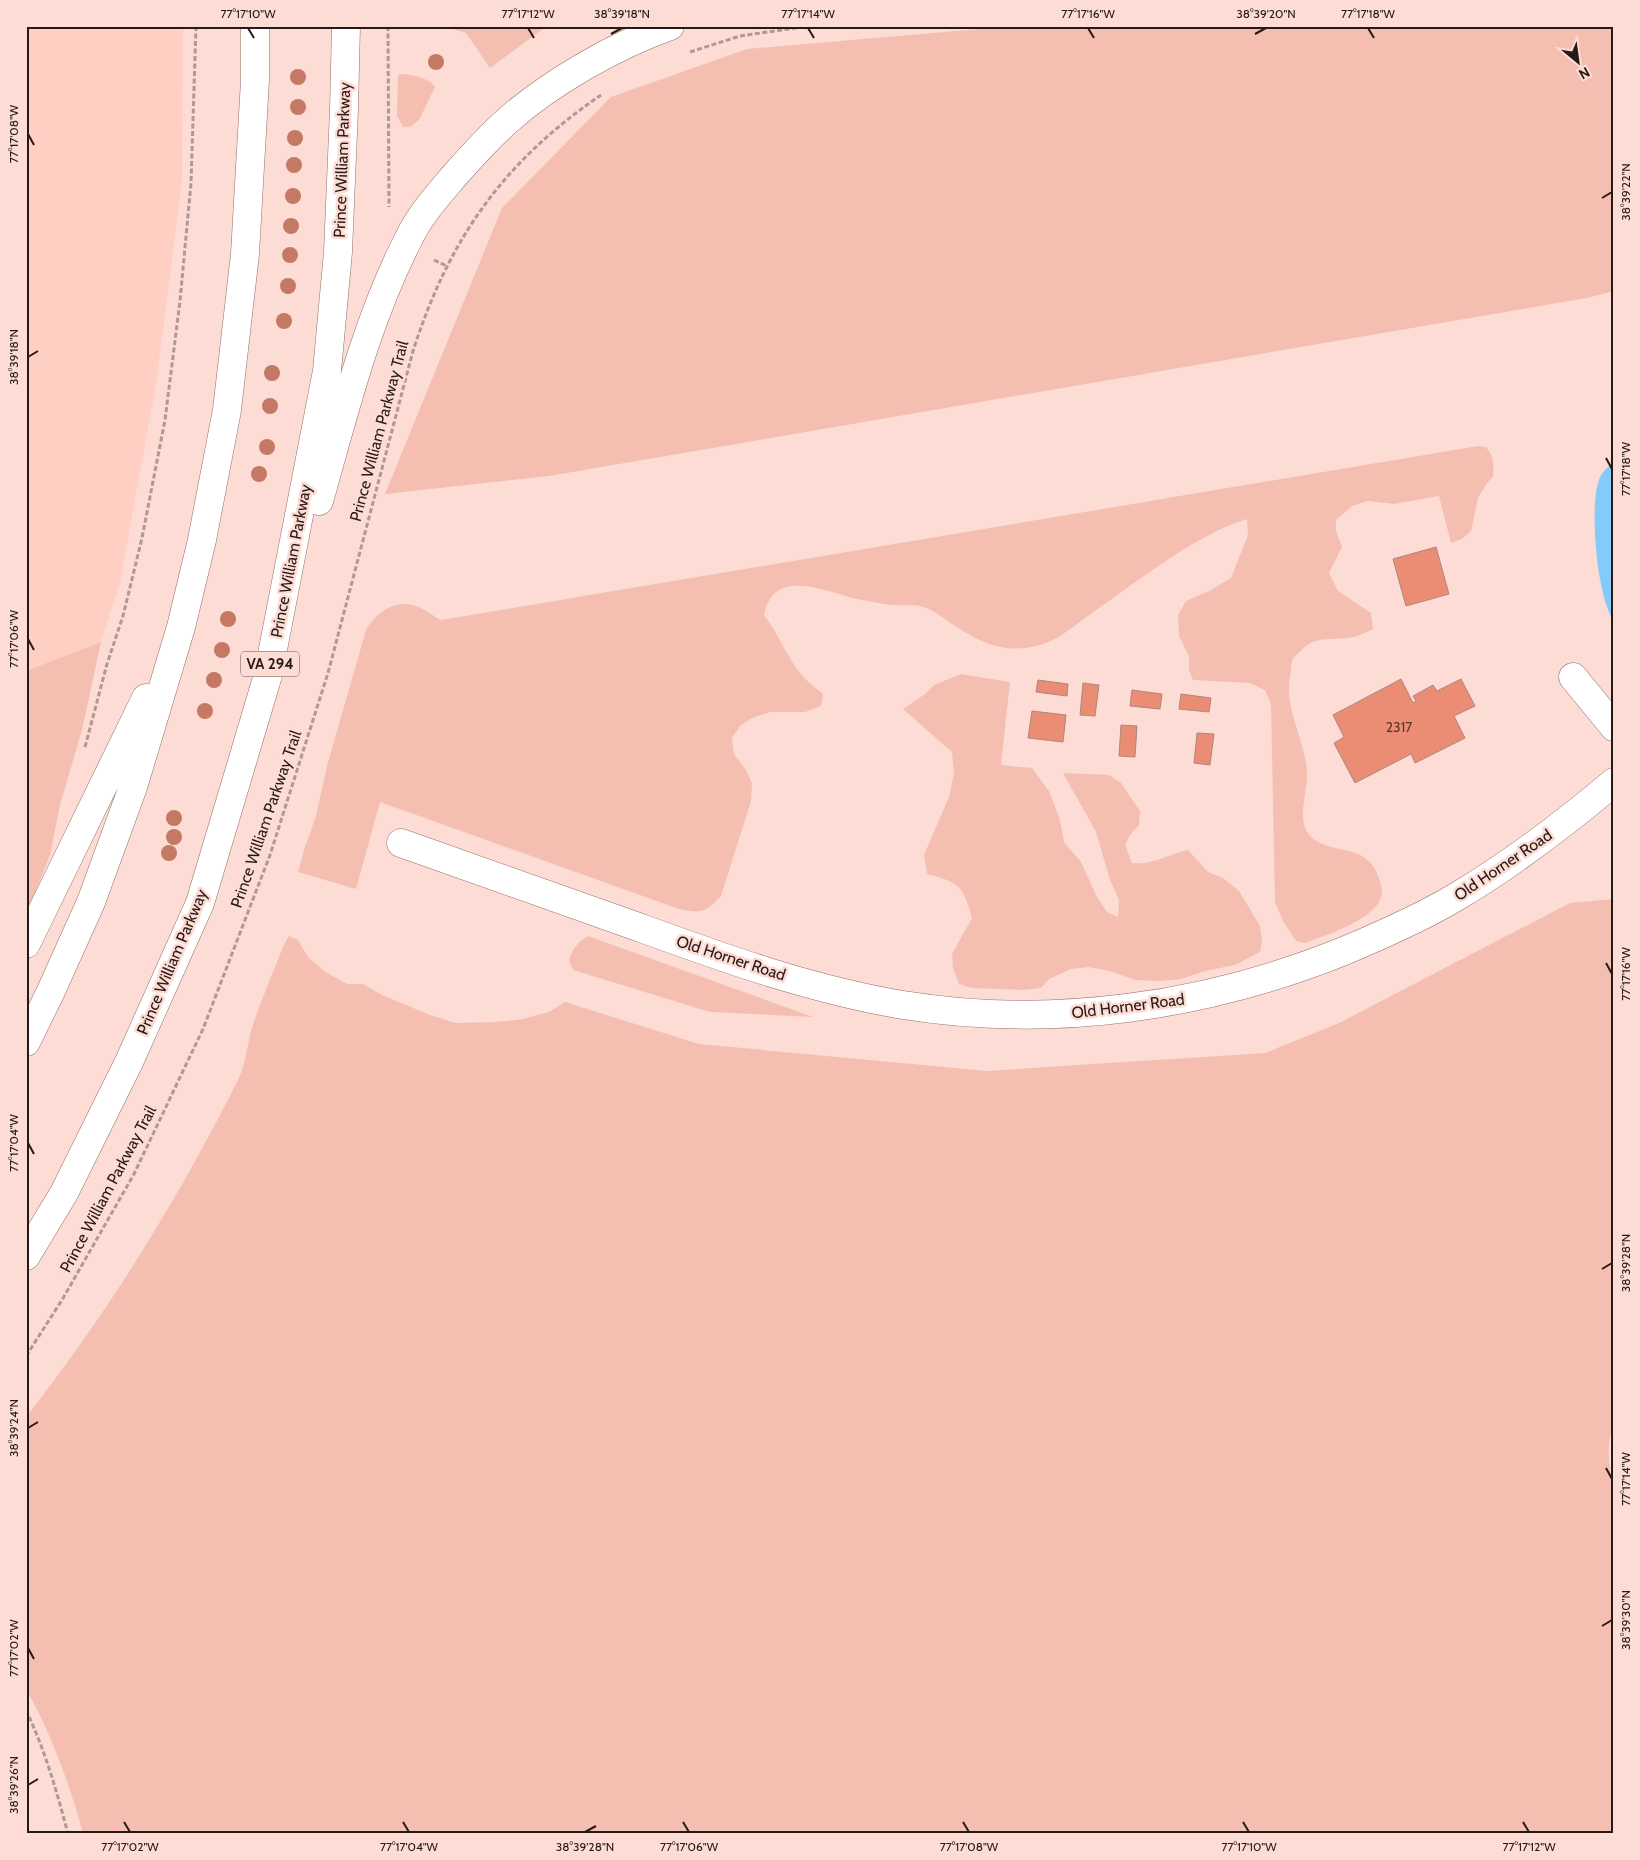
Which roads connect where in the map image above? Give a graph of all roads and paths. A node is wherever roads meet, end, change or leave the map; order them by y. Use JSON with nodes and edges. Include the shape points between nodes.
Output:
{"nodes":[{"id":1,"x":196,"y":26,"type":"edge"},
{"id":2,"x":255,"y":26,"type":"edge"},
{"id":3,"x":346,"y":26,"type":"edge"},
{"id":4,"x":388,"y":26,"type":"edge"},
{"id":5,"x":670,"y":26,"type":"edge"},
{"id":6,"x":809,"y":26,"type":"edge"},
{"id":7,"x":688,"y":53,"type":"dead end"},
{"id":8,"x":604,"y":94,"type":"dead end"},
{"id":9,"x":389,"y":212,"type":"dead end"},
{"id":10,"x":439,"y":264,"type":"dead end"},
{"id":11,"x":447,"y":266,"type":"junction"},
{"id":12,"x":181,"y":627,"type":"junction"},
{"id":13,"x":268,"y":676,"type":"junction"},
{"id":14,"x":1573,"y":677,"type":"dead end"},
{"id":15,"x":1614,"y":728,"type":"edge"},
{"id":16,"x":83,"y":752,"type":"dead end"},
{"id":17,"x":1611,"y":790,"type":"edge"},
{"id":18,"x":401,"y":843,"type":"dead end"},
{"id":19,"x":26,"y":944,"type":"edge"},
{"id":20,"x":26,"y":1042,"type":"edge"},
{"id":21,"x":26,"y":1256,"type":"edge"},
{"id":22,"x":26,"y":1356,"type":"edge"},
{"id":23,"x":26,"y":1710,"type":"edge"},
{"id":24,"x":68,"y":1834,"type":"edge"}],
"edges":[{"from":1,"to":16,"type":"path","via":[[191,183],[165,420],[126,606]]},
{"from":2,"to":12,"type":"main road","via":[[245,254],[227,410],[202,540]]},
{"from":3,"to":13,"type":"main road","name":"Prince William Parkway","number":"VA 294","via":[[338,252],[327,371]]},
{"from":4,"to":9,"type":"path"},
{"from":5,"to":13,"type":"main road","via":[[596,60],[546,90],[473,155],[438,195],[408,238],[370,326]]},
{"from":6,"to":7,"type":"path","via":[[740,36]]},
{"from":8,"to":11,"type":"path","name":"Prince William Parkway Trail","via":[[519,162],[477,214]]},
{"from":10,"to":11,"type":"path"},
{"from":11,"to":22,"type":"path","name":"Prince William Parkway Trail","via":[[413,351],[328,672],[273,846],[203,1029],[134,1174]]},
{"from":12,"to":19,"type":"main road"},
{"from":12,"to":20,"type":"main road","via":[[133,788],[91,902]]},
{"from":13,"to":21,"type":"main road","name":"Prince William Parkway","number":"VA 294","via":[[200,903],[129,1062],[64,1194]]},
{"from":14,"to":15,"type":"main road"},
{"from":17,"to":18,"type":"main road","name":"Old Horner Road","via":[[1484,880],[1424,915],[1372,940],[1288,972],[1186,999],[1118,1010],[1046,1014],[903,1005],[860,996],[734,961]]},
{"from":23,"to":24,"type":"path","via":[[55,1784]]}]}
